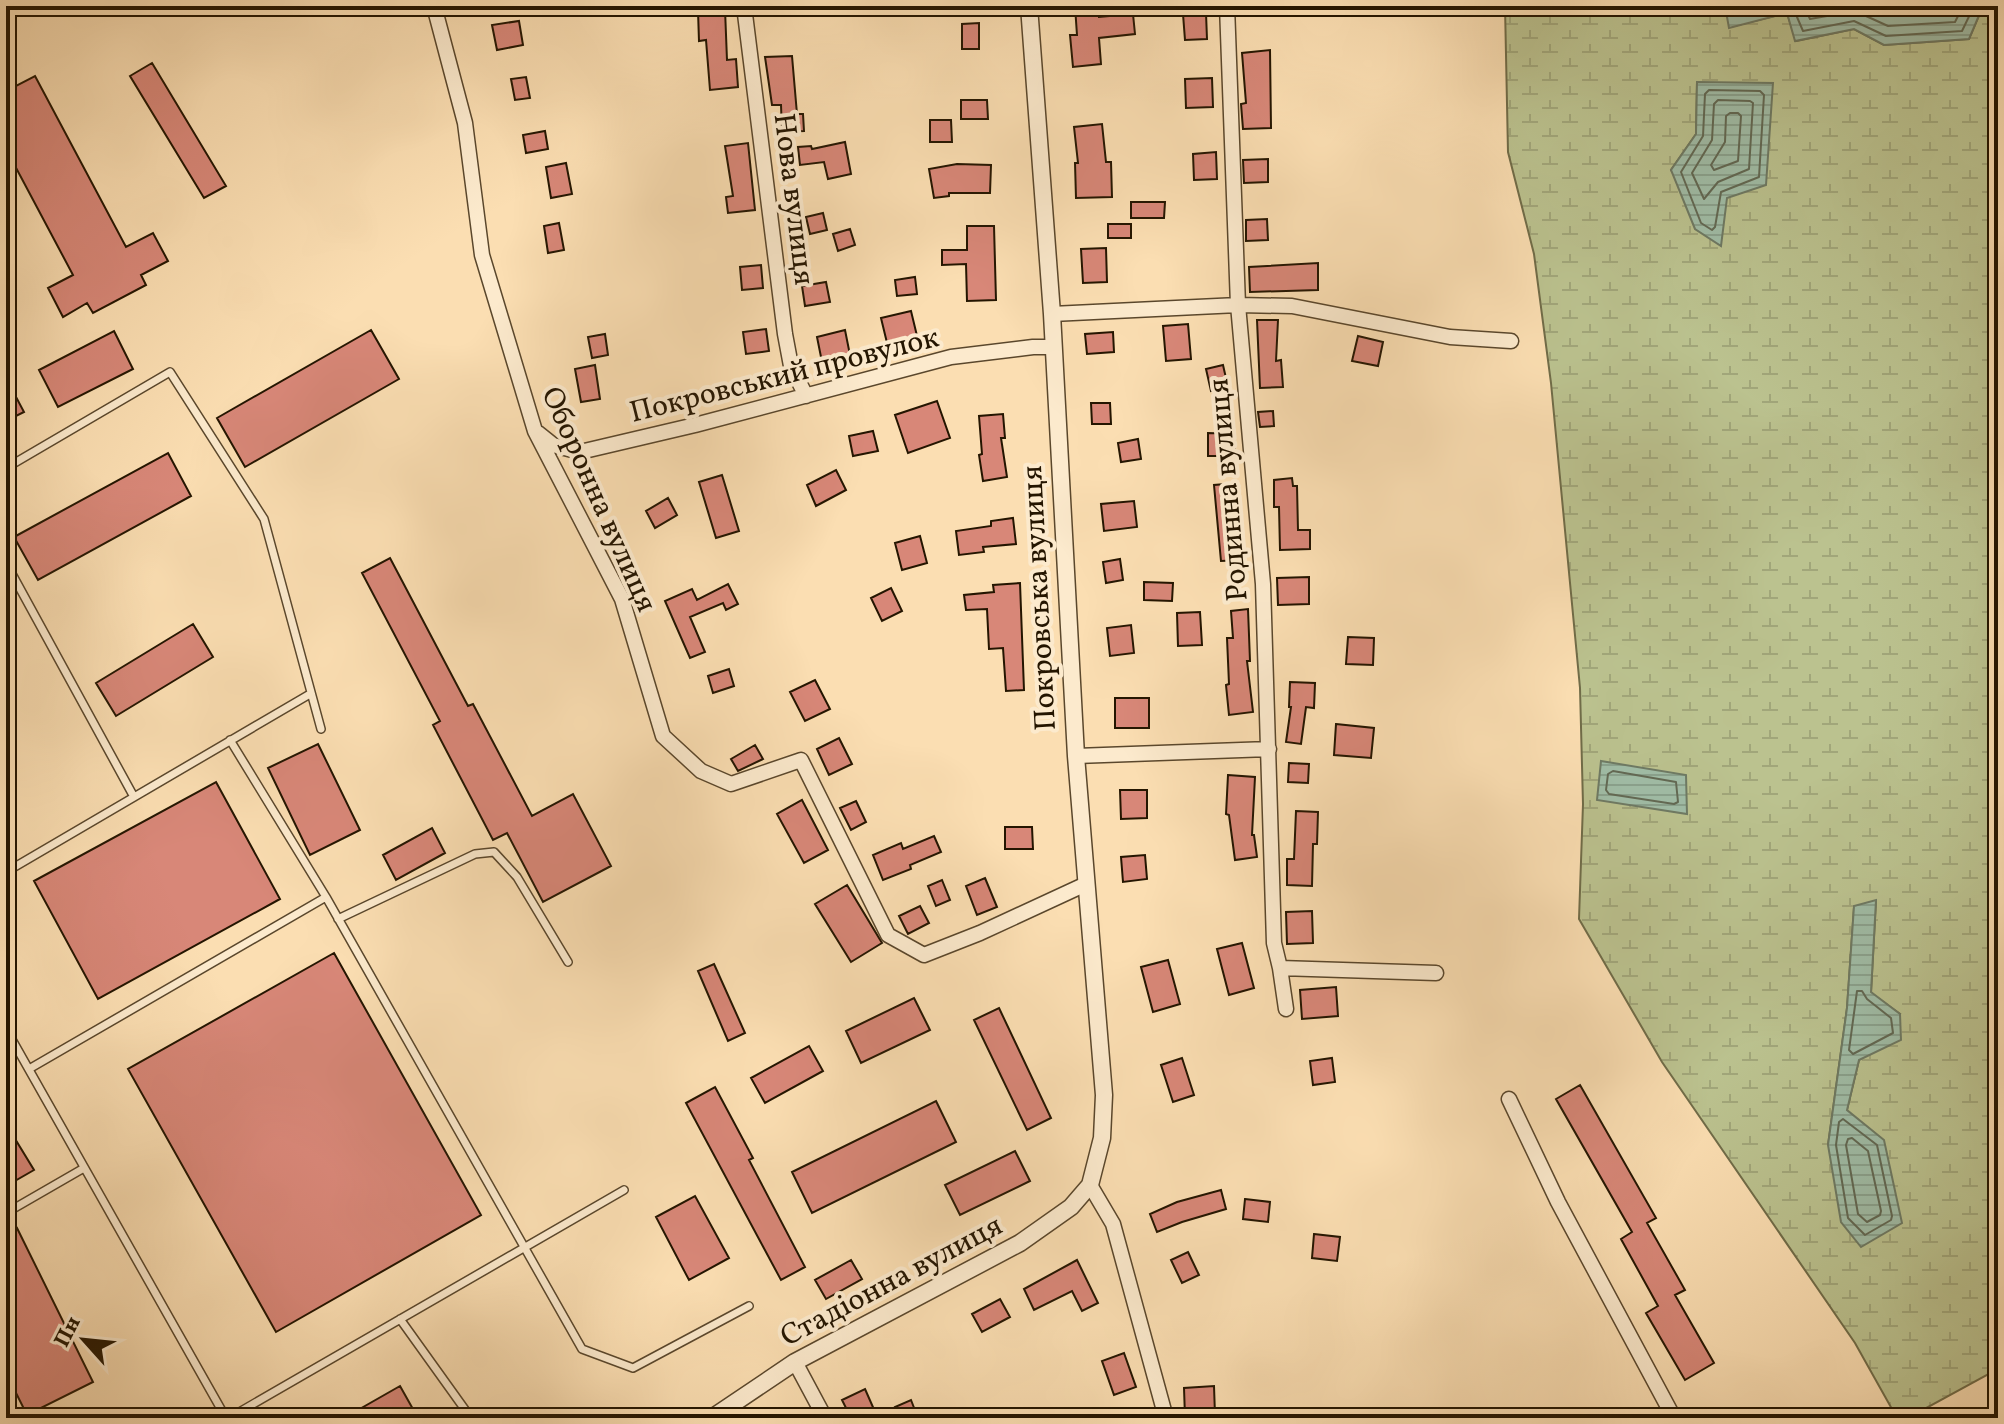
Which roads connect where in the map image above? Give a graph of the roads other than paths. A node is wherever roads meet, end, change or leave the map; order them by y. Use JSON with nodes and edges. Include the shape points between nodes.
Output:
{"nodes":[{"id":1,"x":434,"y":6,"type":"edge"},
{"id":2,"x":744,"y":6,"type":"edge"},
{"id":3,"x":1029,"y":6,"type":"edge"},
{"id":4,"x":1227,"y":6,"type":"edge"},
{"id":5,"x":1238,"y":305,"type":"junction"},
{"id":6,"x":1052,"y":314,"type":"junction"},
{"id":7,"x":1511,"y":341,"type":"dead end"},
{"id":8,"x":1052,"y":347,"type":"junction"},
{"id":9,"x":806,"y":396,"type":"junction"},
{"id":10,"x":535,"y":431,"type":"junction"},
{"id":11,"x":6,"y":468,"type":"edge"},
{"id":12,"x":6,"y":563,"type":"edge"},
{"id":13,"x":310,"y":694,"type":"junction"},
{"id":14,"x":321,"y":729,"type":"dead end"},
{"id":15,"x":230,"y":740,"type":"junction"},
{"id":16,"x":1269,"y":749,"type":"junction"},
{"id":17,"x":1076,"y":756,"type":"junction"},
{"id":18,"x":134,"y":797,"type":"junction"},
{"id":19,"x":6,"y":872,"type":"edge"},
{"id":20,"x":1086,"y":884,"type":"junction"},
{"id":21,"x":326,"y":897,"type":"junction"},
{"id":22,"x":338,"y":919,"type":"junction"},
{"id":23,"x":568,"y":962,"type":"dead end"},
{"id":24,"x":1280,"y":968,"type":"junction"},
{"id":25,"x":1436,"y":973,"type":"dead end"},
{"id":26,"x":1286,"y":1009,"type":"dead end"},
{"id":27,"x":6,"y":1029,"type":"edge"},
{"id":28,"x":29,"y":1069,"type":"junction"},
{"id":29,"x":1509,"y":1099,"type":"dead end"},
{"id":30,"x":84,"y":1168,"type":"junction"},
{"id":31,"x":1090,"y":1185,"type":"junction"},
{"id":32,"x":624,"y":1190,"type":"dead end"},
{"id":33,"x":6,"y":1213,"type":"edge"},
{"id":34,"x":524,"y":1248,"type":"junction"},
{"id":35,"x":749,"y":1306,"type":"dead end"},
{"id":36,"x":400,"y":1319,"type":"junction"},
{"id":37,"x":795,"y":1362,"type":"junction"},
{"id":38,"x":228,"y":1418,"type":"edge"},
{"id":39,"x":471,"y":1418,"type":"edge"},
{"id":40,"x":712,"y":1418,"type":"edge"},
{"id":41,"x":825,"y":1418,"type":"edge"},
{"id":42,"x":1166,"y":1418,"type":"edge"},
{"id":43,"x":1674,"y":1418,"type":"edge"}],
"edges":[{"from":1,"to":10,"type":"street","name":"Оборонна вулиця","via":[[465,123],[482,255]]},
{"from":2,"to":9,"type":"street","name":"Нова вулиця","via":[[785,334],[791,366]]},
{"from":3,"to":6,"type":"street","name":"Покровська вулиця"},
{"from":4,"to":5,"type":"street","name":"Родинна вулиця"},
{"from":5,"to":6,"type":"street"},
{"from":5,"to":7,"type":"street","via":[[1292,306],[1450,337]]},
{"from":5,"to":16,"type":"street","name":"Родинна вулиця","via":[[1263,584]]},
{"from":6,"to":8,"type":"street","name":"Покровська вулиця"},
{"from":8,"to":9,"type":"street","name":"Покровський провулок","via":[[951,357]]},
{"from":8,"to":17,"type":"street","name":"Покровська вулиця"},
{"from":9,"to":10,"type":"street","name":"Покровський провулок","via":[[580,452],[553,445]]},
{"from":10,"to":20,"type":"street","name":"Оборонна вулиця","via":[[622,599],[663,736],[701,771],[731,784],[801,760],[888,935],[924,955]]},
{"from":11,"to":13,"type":"lane","via":[[170,372],[264,519]]},
{"from":12,"to":18,"type":"lane"},
{"from":13,"to":14,"type":"lane"},
{"from":13,"to":15,"type":"lane"},
{"from":15,"to":18,"type":"lane"},
{"from":15,"to":21,"type":"lane"},
{"from":16,"to":17,"type":"street"},
{"from":16,"to":24,"type":"street","name":"Родинна вулиця","via":[[1274,943]]},
{"from":17,"to":20,"type":"street","name":"Покровська вулиця"},
{"from":18,"to":19,"type":"lane"},
{"from":20,"to":31,"type":"street","name":"Покровська вулиця","via":[[1104,1095],[1102,1138]]},
{"from":21,"to":22,"type":"lane"},
{"from":21,"to":28,"type":"lane"},
{"from":22,"to":23,"type":"lane","via":[[475,854],[494,852],[517,877]]},
{"from":22,"to":34,"type":"lane"},
{"from":24,"to":25,"type":"street"},
{"from":24,"to":26,"type":"street","name":"Родинна вулиця"},
{"from":27,"to":28,"type":"lane"},
{"from":28,"to":30,"type":"lane"},
{"from":29,"to":43,"type":"street"},
{"from":30,"to":33,"type":"lane"},
{"from":30,"to":38,"type":"lane"},
{"from":31,"to":37,"type":"street","name":"Стадіонна вулиця","via":[[1071,1207],[1020,1243]]},
{"from":31,"to":42,"type":"street","via":[[1113,1224]]},
{"from":32,"to":34,"type":"lane"},
{"from":34,"to":35,"type":"lane","via":[[582,1349],[633,1368]]},
{"from":34,"to":36,"type":"lane"},
{"from":36,"to":38,"type":"lane"},
{"from":36,"to":39,"type":"lane"},
{"from":37,"to":40,"type":"street","name":"Стадіонна вулиця"},
{"from":37,"to":41,"type":"street"}]}
